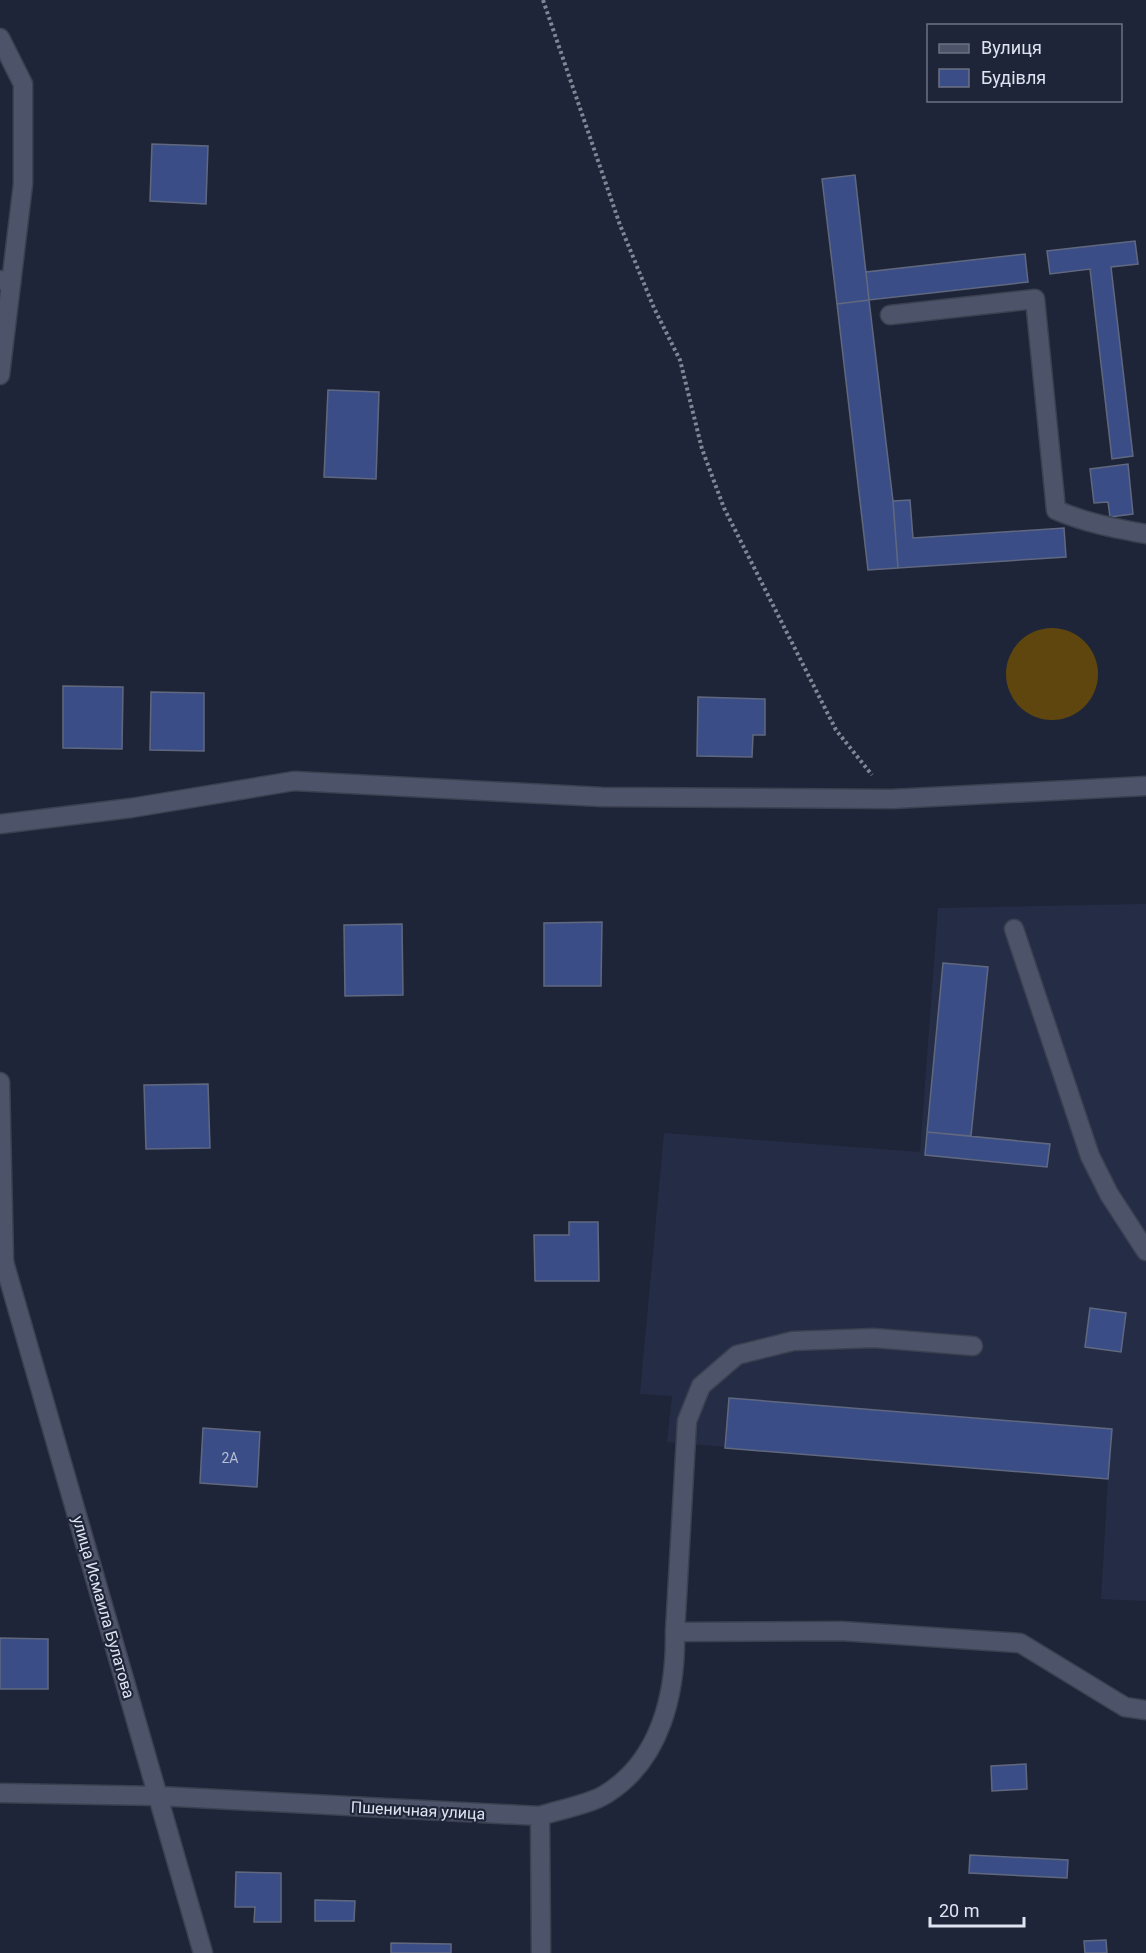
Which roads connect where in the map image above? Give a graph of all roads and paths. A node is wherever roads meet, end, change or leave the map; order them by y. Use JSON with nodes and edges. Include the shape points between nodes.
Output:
{"nodes":[{"id":1,"x":543,"y":0,"type":"edge"},
{"id":2,"x":0,"y":38,"type":"edge"},
{"id":3,"x":6,"y":281,"type":"edge"},
{"id":4,"x":890,"y":315,"type":"dead end"},
{"id":5,"x":0,"y":375,"type":"edge"},
{"id":6,"x":1146,"y":534,"type":"edge"},
{"id":7,"x":1146,"y":786,"type":"edge"},
{"id":8,"x":892,"y":799,"type":"junction"},
{"id":9,"x":0,"y":824,"type":"edge"},
{"id":10,"x":1014,"y":929,"type":"dead end"},
{"id":11,"x":0,"y":1082,"type":"edge"},
{"id":12,"x":1146,"y":1251,"type":"edge"},
{"id":13,"x":2,"y":1262,"type":"edge"},
{"id":14,"x":973,"y":1346,"type":"dead end"},
{"id":15,"x":675,"y":1632,"type":"junction"},
{"id":16,"x":1146,"y":1710,"type":"edge"},
{"id":17,"x":0,"y":1793,"type":"edge"},
{"id":18,"x":158,"y":1796,"type":"junction"},
{"id":19,"x":540,"y":1816,"type":"junction"},
{"id":20,"x":203,"y":1953,"type":"edge"},
{"id":21,"x":541,"y":1953,"type":"edge"}],
"edges":[{"from":1,"to":8,"type":"path","via":[[620,225],[680,360],[702,449],[724,508],[836,730]]},
{"from":2,"to":3,"type":"street","via":[[23,84],[23,184]]},
{"from":3,"to":5,"type":"street"},
{"from":4,"to":6,"type":"street","via":[[1035,299],[1056,510],[1080,520]]},
{"from":7,"to":8,"type":"street"},
{"from":8,"to":9,"type":"street","via":[[602,797],[294,781]]},
{"from":10,"to":12,"type":"street","via":[[1090,1156],[1108,1194]]},
{"from":11,"to":13,"type":"street","name":"улица Исмаила Булатова"},
{"from":13,"to":18,"type":"street","name":"улица Исмаила Булатова"},
{"from":14,"to":15,"type":"street","via":[[874,1338],[793,1341],[737,1355],[701,1386],[687,1421]]},
{"from":15,"to":16,"type":"street","via":[[841,1631],[1020,1643],[1125,1707]]},
{"from":15,"to":19,"type":"street","via":[[666,1712],[654,1742],[632,1774],[604,1796]]},
{"from":17,"to":18,"type":"street","name":"Пшеничная улица"},
{"from":18,"to":19,"type":"street","name":"Пшеничная улица"},
{"from":18,"to":20,"type":"street","name":"улица Исмаила Булатова"},
{"from":19,"to":21,"type":"street"}]}
